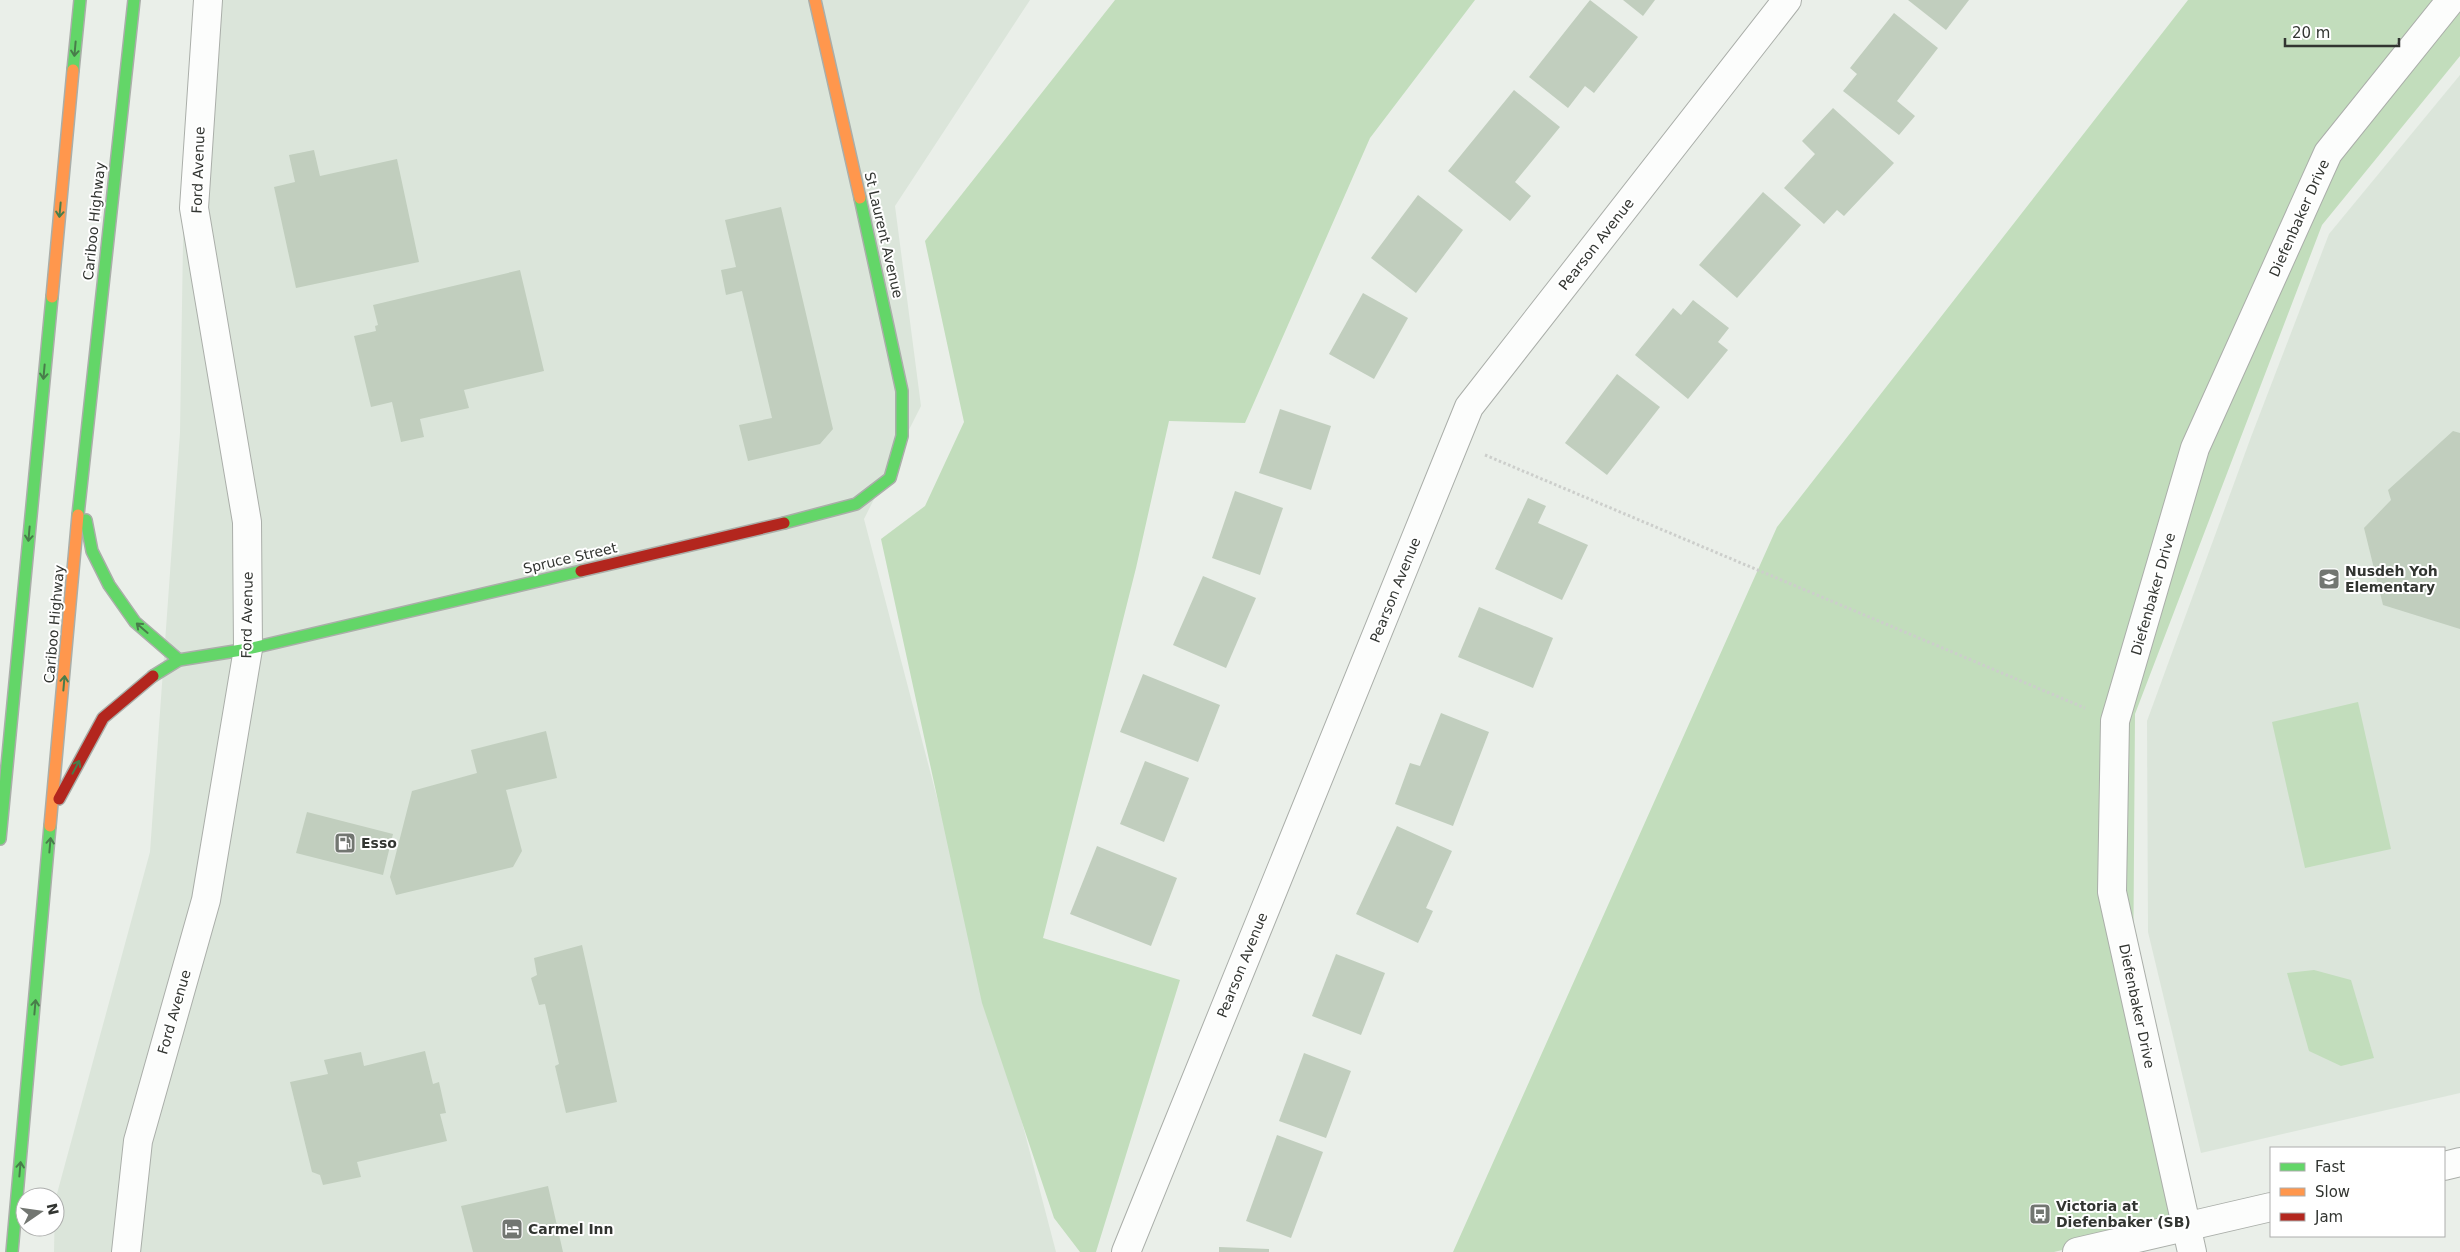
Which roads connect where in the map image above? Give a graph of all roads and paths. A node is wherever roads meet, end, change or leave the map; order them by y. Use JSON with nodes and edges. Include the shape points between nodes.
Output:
{"nodes":[{"id":1,"x":80,"y":0,"type":"edge"},
{"id":2,"x":134,"y":0,"type":"edge"},
{"id":3,"x":208,"y":0,"type":"edge"},
{"id":4,"x":815,"y":0,"type":"edge"},
{"id":5,"x":1787,"y":0,"type":"edge"},
{"id":6,"x":2451,"y":0,"type":"edge"},
{"id":7,"x":1455,"y":442,"type":"junction"},
{"id":8,"x":890,"y":478,"type":"joint"},
{"id":9,"x":80,"y":494,"type":"junction"},
{"id":10,"x":248,"y":648,"type":"junction"},
{"id":11,"x":179,"y":660,"type":"junction"},
{"id":12,"x":2116,"y":721,"type":"junction"},
{"id":13,"x":53,"y":810,"type":"junction"},
{"id":14,"x":0,"y":839,"type":"edge"},
{"id":15,"x":2460,"y":1162,"type":"edge"},
{"id":16,"x":2445,"y":1166,"type":"edge"},
{"id":17,"x":2270,"y":1207,"type":"edge"},
{"id":18,"x":2189,"y":1240,"type":"edge"},
{"id":19,"x":12,"y":1252,"type":"edge"},
{"id":20,"x":126,"y":1252,"type":"edge"},
{"id":21,"x":1126,"y":1252,"type":"edge"},
{"id":22,"x":2077,"y":1252,"type":"edge"}],
"edges":[{"from":1,"to":14,"type":"main road","one_way":true},
{"from":2,"to":9,"type":"main road","name":"Cariboo Highway"},
{"from":3,"to":10,"type":"street","name":"Ford Avenue","via":[[194,208],[248,522]]},
{"from":4,"to":8,"type":"main road","name":"St Laurent Avenue","via":[[902,391],[902,436]]},
{"from":5,"to":7,"type":"street","name":"Pearson Avenue","via":[[1469,407]]},
{"from":6,"to":12,"type":"street","name":"Diefenbaker Drive","via":[[2328,154],[2195,448]]},
{"from":7,"to":12,"type":"path"},
{"from":7,"to":21,"type":"street","name":"Pearson Avenue"},
{"from":8,"to":10,"type":"main road","name":"Spruce Street","via":[[856,504],[820,515]]},
{"from":11,"to":9,"type":"main road","one_way":true,"via":[[135,622],[109,585],[92,551]]},
{"from":13,"to":9,"type":"main road","name":"Cariboo Highway","one_way":true},
{"from":10,"to":11,"type":"main road","name":"Spruce Street"},
{"from":10,"to":20,"type":"street","name":"Ford Avenue","via":[[206,900],[138,1141]]},
{"from":13,"to":11,"type":"main road","one_way":true,"via":[[103,718],[145,680]]},
{"from":12,"to":18,"type":"street","name":"Diefenbaker Drive","via":[[2112,892]]},
{"from":19,"to":13,"type":"main road","name":"Cariboo Highway","one_way":true},
{"from":15,"to":16,"type":"street"},
{"from":17,"to":18,"type":"street"},
{"from":18,"to":22,"type":"street"}]}
